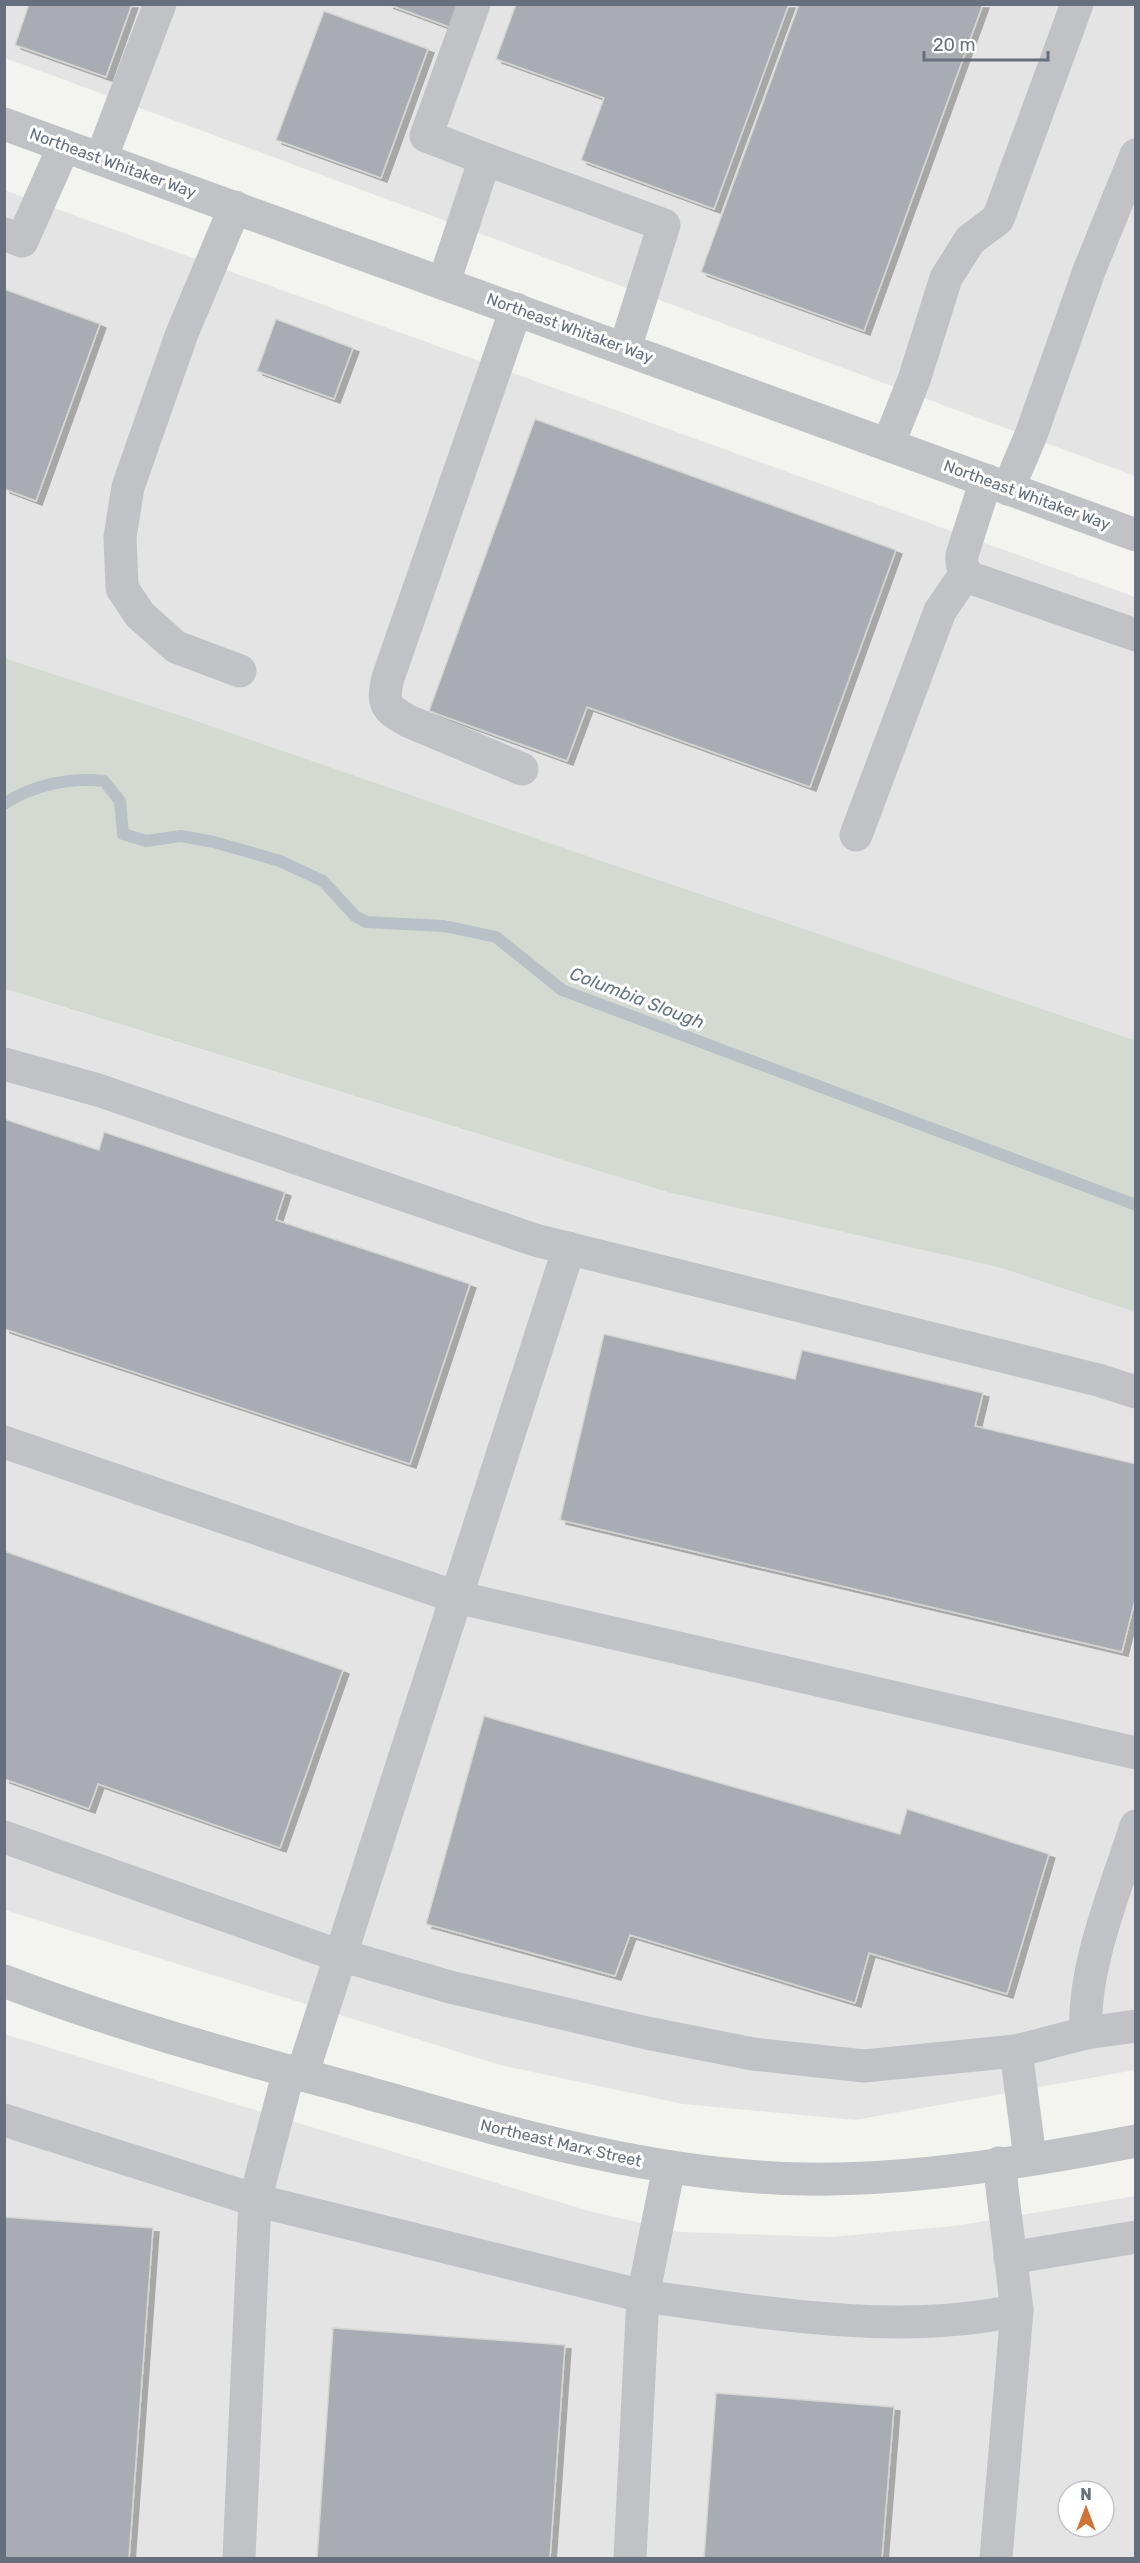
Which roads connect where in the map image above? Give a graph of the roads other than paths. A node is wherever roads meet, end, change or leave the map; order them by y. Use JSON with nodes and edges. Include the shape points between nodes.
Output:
{"nodes":[{"id":1,"x":160,"y":4,"type":"edge"},
{"id":2,"x":474,"y":4,"type":"edge"},
{"id":3,"x":1077,"y":4,"type":"edge"},
{"id":4,"x":4,"y":124,"type":"edge"},
{"id":5,"x":64,"y":146,"type":"junction"},
{"id":6,"x":1136,"y":155,"type":"edge"},
{"id":7,"x":101,"y":159,"type":"junction"},
{"id":8,"x":485,"y":159,"type":"junction"},
{"id":9,"x":235,"y":207,"type":"junction"},
{"id":10,"x":4,"y":234,"type":"edge"},
{"id":11,"x":444,"y":282,"type":"junction"},
{"id":12,"x":516,"y":309,"type":"junction"},
{"id":13,"x":625,"y":348,"type":"junction"},
{"id":14,"x":888,"y":445,"type":"junction"},
{"id":15,"x":997,"y":485,"type":"junction"},
{"id":16,"x":1136,"y":535,"type":"edge"},
{"id":17,"x":966,"y":573,"type":"junction"},
{"id":18,"x":1136,"y":635,"type":"edge"},
{"id":19,"x":240,"y":671,"type":"dead end"},
{"id":20,"x":522,"y":769,"type":"dead end"},
{"id":21,"x":856,"y":835,"type":"dead end"},
{"id":22,"x":4,"y":1064,"type":"edge"},
{"id":23,"x":568,"y":1248,"type":"junction"},
{"id":24,"x":1136,"y":1392,"type":"edge"},
{"id":25,"x":4,"y":1442,"type":"edge"},
{"id":26,"x":456,"y":1597,"type":"junction"},
{"id":27,"x":1136,"y":1753,"type":"edge"},
{"id":28,"x":1136,"y":1826,"type":"edge"},
{"id":29,"x":4,"y":1837,"type":"edge"},
{"id":30,"x":342,"y":1955,"type":"junction"},
{"id":31,"x":4,"y":1981,"type":"edge"},
{"id":32,"x":1136,"y":2026,"type":"edge"},
{"id":33,"x":1086,"y":2033,"type":"junction"},
{"id":34,"x":1016,"y":2050,"type":"junction"},
{"id":35,"x":296,"y":2073,"type":"junction"},
{"id":36,"x":4,"y":2120,"type":"edge"},
{"id":37,"x":1136,"y":2141,"type":"edge"},
{"id":38,"x":1014,"y":2161,"type":"junction"},
{"id":39,"x":669,"y":2167,"type":"junction"},
{"id":40,"x":255,"y":2200,"type":"junction"},
{"id":41,"x":1136,"y":2237,"type":"edge"},
{"id":42,"x":1010,"y":2258,"type":"junction"},
{"id":43,"x":643,"y":2296,"type":"junction"},
{"id":44,"x":1017,"y":2310,"type":"junction"},
{"id":45,"x":240,"y":2559,"type":"edge"},
{"id":46,"x":630,"y":2559,"type":"edge"},
{"id":47,"x":996,"y":2559,"type":"edge"}],
"edges":[{"from":1,"to":7,"type":"street"},
{"from":2,"to":8,"type":"street","via":[[426,136]]},
{"from":3,"to":14,"type":"street","via":[[998,219],[970,240],[946,278],[914,380]]},
{"from":4,"to":5,"type":"street","name":"Northeast Whitaker Way"},
{"from":5,"to":7,"type":"street","name":"Northeast Whitaker Way"},
{"from":5,"to":10,"type":"street","via":[[22,241]]},
{"from":6,"to":15,"type":"street","via":[[1089,271],[1031,435]]},
{"from":7,"to":9,"type":"street","name":"Northeast Whitaker Way"},
{"from":8,"to":11,"type":"street"},
{"from":8,"to":13,"type":"street","via":[[664,225]]},
{"from":9,"to":11,"type":"street","name":"Northeast Whitaker Way"},
{"from":9,"to":19,"type":"street","via":[[181,336],[128,487],[120,537],[122,588],[140,615],[176,647]]},
{"from":11,"to":12,"type":"street","name":"Northeast Whitaker Way"},
{"from":12,"to":13,"type":"street","name":"Northeast Whitaker Way"},
{"from":12,"to":20,"type":"street","via":[[384,696],[392,712],[408,722]]},
{"from":13,"to":14,"type":"street","name":"Northeast Whitaker Way"},
{"from":14,"to":15,"type":"street","name":"Northeast Whitaker Way"},
{"from":15,"to":16,"type":"street","name":"Northeast Whitaker Way"},
{"from":15,"to":17,"type":"street","via":[[962,555]]},
{"from":17,"to":18,"type":"street"},
{"from":17,"to":21,"type":"street","via":[[940,611]]},
{"from":22,"to":23,"type":"street","via":[[98,1090]]},
{"from":23,"to":24,"type":"street"},
{"from":23,"to":26,"type":"street"},
{"from":25,"to":26,"type":"street"},
{"from":26,"to":27,"type":"street"},
{"from":26,"to":30,"type":"street"},
{"from":28,"to":33,"type":"street","via":[[1094,1960],[1085,2011]]},
{"from":29,"to":30,"type":"street"},
{"from":30,"to":34,"type":"street","via":[[474,1992],[753,2054],[864,2066]]},
{"from":30,"to":35,"type":"street"},
{"from":31,"to":35,"type":"street","name":"Northeast Marx Street","via":[[200,2046]]},
{"from":32,"to":33,"type":"street"},
{"from":33,"to":34,"type":"street"},
{"from":34,"to":38,"type":"street"},
{"from":35,"to":39,"type":"street","name":"Northeast Marx Street","via":[[495,2129]]},
{"from":35,"to":40,"type":"street"},
{"from":36,"to":40,"type":"street"},
{"from":37,"to":38,"type":"street","name":"Northeast Marx Street"},
{"from":38,"to":39,"type":"street","name":"Northeast Marx Street","via":[[889,2176],[806,2179]]},
{"from":38,"to":42,"type":"street"},
{"from":39,"to":43,"type":"street"},
{"from":40,"to":43,"type":"street"},
{"from":40,"to":45,"type":"street"},
{"from":41,"to":42,"type":"street"},
{"from":42,"to":44,"type":"street"},
{"from":43,"to":44,"type":"street","via":[[804,2318],[914,2321]]},
{"from":43,"to":46,"type":"street"},
{"from":44,"to":47,"type":"street"}]}
